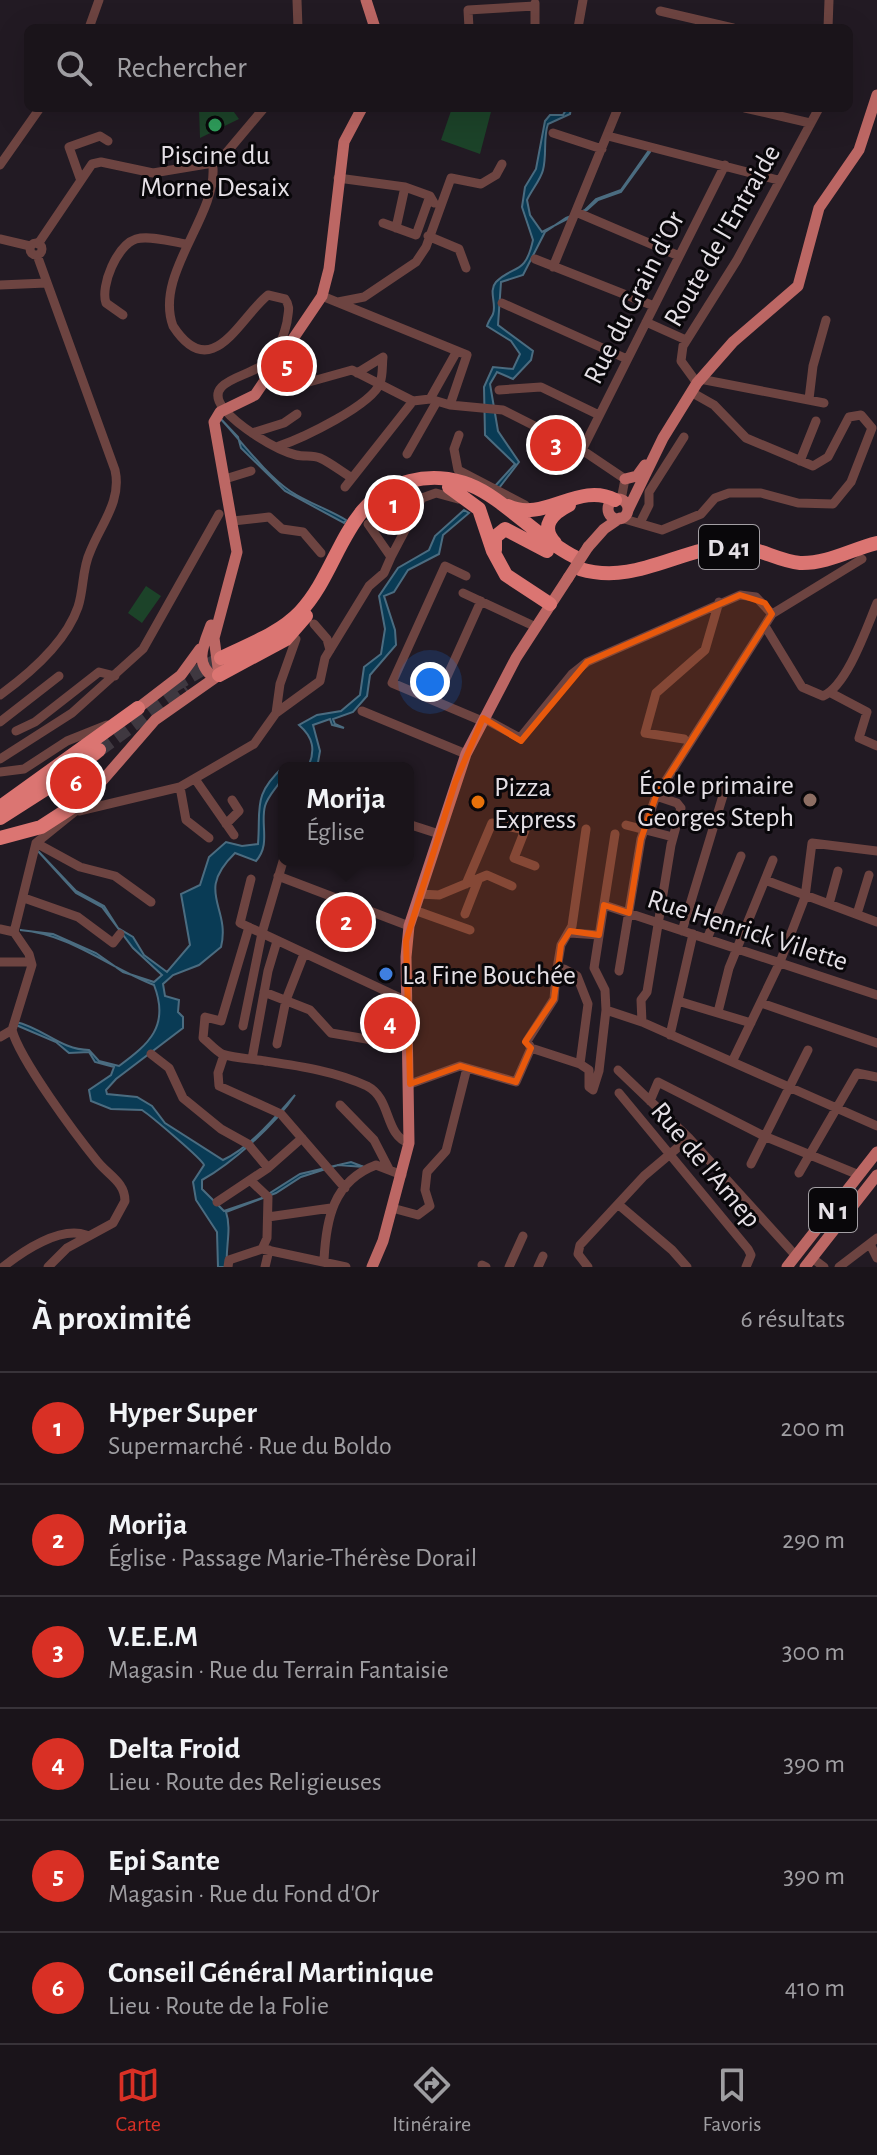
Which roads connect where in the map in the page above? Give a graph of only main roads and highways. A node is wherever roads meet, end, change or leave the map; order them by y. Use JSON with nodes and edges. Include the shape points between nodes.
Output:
{"nodes":[{"id":1,"x":366,"y":0,"type":"edge"},
{"id":2,"x":374,"y":24,"type":"edge"},
{"id":3,"x":877,"y":95,"type":"edge"},
{"id":4,"x":360,"y":112,"type":"edge"},
{"id":5,"x":663,"y":438,"type":"junction"},
{"id":6,"x":449,"y":487,"type":"junction"},
{"id":7,"x":483,"y":491,"type":"junction"},
{"id":8,"x":620,"y":504,"type":"junction"},
{"id":9,"x":545,"y":514,"type":"junction"},
{"id":10,"x":479,"y":515,"type":"junction"},
{"id":11,"x":496,"y":535,"type":"junction"},
{"id":12,"x":877,"y":535,"type":"edge"},
{"id":13,"x":877,"y":543,"type":"edge"},
{"id":14,"x":547,"y":551,"type":"junction"},
{"id":15,"x":497,"y":562,"type":"junction"},
{"id":16,"x":576,"y":562,"type":"junction"},
{"id":17,"x":550,"y":604,"type":"junction"},
{"id":18,"x":200,"y":659,"type":"junction"},
{"id":19,"x":216,"y":661,"type":"junction"},
{"id":20,"x":185,"y":674,"type":"junction"},
{"id":21,"x":171,"y":683,"type":"junction"},
{"id":22,"x":199,"y":688,"type":"junction"},
{"id":23,"x":138,"y":708,"type":"joint"},
{"id":24,"x":89,"y":796,"type":"joint"},
{"id":25,"x":0,"y":807,"type":"edge"},
{"id":26,"x":0,"y":818,"type":"edge"},
{"id":27,"x":0,"y":838,"type":"edge"},
{"id":28,"x":877,"y":1152,"type":"edge"},
{"id":29,"x":877,"y":1175,"type":"edge"},
{"id":30,"x":809,"y":1262,"type":"edge"},
{"id":31,"x":372,"y":1267,"type":"edge"},
{"id":32,"x":787,"y":1267,"type":"edge"}],
"edges":[{"from":1,"to":2,"type":"main road"},
{"from":3,"to":5,"type":"main road","via":[[859,150],[819,208],[798,286],[733,342],[696,385]]},
{"from":4,"to":19,"type":"main road","via":[[344,142],[322,296],[255,395],[215,419],[237,552],[214,635]]},
{"from":5,"to":8,"type":"main road"},
{"from":5,"to":8,"type":"main road","via":[[638,493]]},
{"from":6,"to":10,"type":"highway","via":[[476,506]]},
{"from":6,"to":14,"type":"highway","number":"D 41","via":[[474,497]]},
{"from":6,"to":19,"type":"highway","number":"D 41","via":[[409,488],[369,511],[310,620],[286,639]]},
{"from":7,"to":9,"type":"highway","via":[[516,509]]},
{"from":7,"to":16,"type":"highway","number":"D 41"},
{"from":7,"to":19,"type":"highway","number":"D 41","via":[[463,482],[429,478],[385,490],[357,517],[316,591],[288,617]]},
{"from":8,"to":9,"type":"highway","via":[[589,498]]},
{"from":8,"to":16,"type":"main road"},
{"from":9,"to":16,"type":"highway","via":[[549,537]]},
{"from":10,"to":11,"type":"highway"},
{"from":10,"to":15,"type":"highway"},
{"from":11,"to":14,"type":"highway","via":[[509,529]]},
{"from":11,"to":15,"type":"highway"},
{"from":12,"to":16,"type":"highway","number":"D 41","via":[[806,555],[732,539],[635,563]]},
{"from":13,"to":16,"type":"highway","number":"D 41","via":[[812,563],[735,546],[638,572],[607,575]]},
{"from":14,"to":16,"type":"highway","number":"D 41"},
{"from":15,"to":17,"type":"highway","via":[[515,583]]},
{"from":16,"to":17,"type":"main road"},
{"from":17,"to":31,"type":"main road","via":[[466,754],[409,926],[409,1143]]},
{"from":18,"to":19,"type":"main road"},
{"from":18,"to":19,"type":"main road","via":[[204,669]]},
{"from":18,"to":20,"type":"main road"},
{"from":19,"to":21,"type":"main road","via":[[188,668]]},
{"from":19,"to":22,"type":"main road"},
{"from":20,"to":21,"type":"main road"},
{"from":20,"to":22,"type":"main road","via":[[198,674]]},
{"from":21,"to":23,"type":"main road"},
{"from":22,"to":24,"type":"main road","via":[[143,731]]},
{"from":23,"to":25,"type":"highway"},
{"from":24,"to":27,"type":"highway","via":[[41,827]]},
{"from":25,"to":26,"type":"highway","via":[[96,749],[60,780]]},
{"from":28,"to":32,"type":"main road","number":"N 1"},
{"from":29,"to":30,"type":"main road","number":"N 1"}]}
